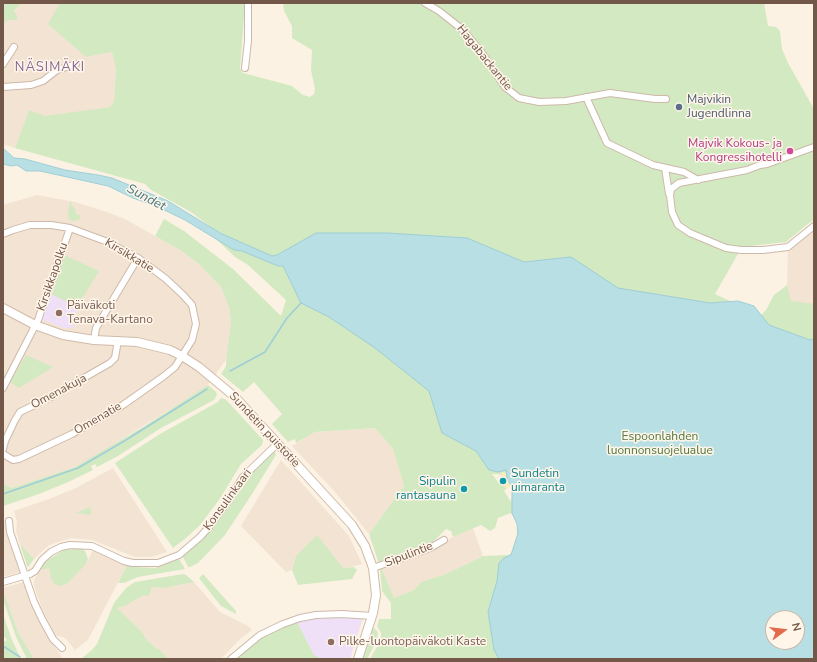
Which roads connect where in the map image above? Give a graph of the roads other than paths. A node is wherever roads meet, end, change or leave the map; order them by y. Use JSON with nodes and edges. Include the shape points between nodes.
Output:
{"nodes":[{"id":1,"x":248,"y":3,"type":"edge"},
{"id":2,"x":425,"y":3,"type":"edge"},
{"id":3,"x":14,"y":47,"type":"dead end"},
{"id":4,"x":3,"y":64,"type":"edge"},
{"id":5,"x":76,"y":64,"type":"dead end"},
{"id":6,"x":245,"y":68,"type":"dead end"},
{"id":7,"x":3,"y":88,"type":"edge"},
{"id":8,"x":586,"y":97,"type":"junction"},
{"id":9,"x":666,"y":99,"type":"dead end"},
{"id":10,"x":814,"y":147,"type":"edge"},
{"id":11,"x":665,"y":168,"type":"junction"},
{"id":12,"x":698,"y":180,"type":"junction"},
{"id":13,"x":670,"y":195,"type":"junction"},
{"id":14,"x":814,"y":226,"type":"edge"},
{"id":15,"x":70,"y":228,"type":"junction"},
{"id":16,"x":3,"y":234,"type":"edge"},
{"id":17,"x":138,"y":258,"type":"junction"},
{"id":18,"x":3,"y":308,"type":"edge"},
{"id":19,"x":35,"y":325,"type":"junction"},
{"id":20,"x":94,"y":340,"type":"junction"},
{"id":21,"x":118,"y":340,"type":"junction"},
{"id":22,"x":182,"y":356,"type":"junction"},
{"id":23,"x":3,"y":388,"type":"edge"},
{"id":24,"x":277,"y":444,"type":"junction"},
{"id":25,"x":3,"y":449,"type":"edge"},
{"id":26,"x":3,"y":454,"type":"edge"},
{"id":27,"x":9,"y":521,"type":"dead end"},
{"id":28,"x":444,"y":540,"type":"dead end"},
{"id":29,"x":373,"y":568,"type":"junction"},
{"id":30,"x":24,"y":576,"type":"junction"},
{"id":31,"x":3,"y":582,"type":"edge"},
{"id":32,"x":372,"y":616,"type":"junction"},
{"id":33,"x":62,"y":648,"type":"dead end"},
{"id":34,"x":231,"y":659,"type":"edge"},
{"id":35,"x":358,"y":659,"type":"edge"}],
"edges":[{"from":1,"to":6,"type":"street"},
{"from":2,"to":8,"type":"street","name":"Hagabackantie","via":[[463,30],[505,87],[519,98],[546,102]]},
{"from":3,"to":4,"type":"street"},
{"from":5,"to":7,"type":"street","via":[[56,70],[43,81],[31,85]]},
{"from":8,"to":9,"type":"street","name":"Hagabackantie","via":[[610,93]]},
{"from":8,"to":11,"type":"street","via":[[607,143],[652,165]]},
{"from":10,"to":12,"type":"street","via":[[747,170]]},
{"from":11,"to":12,"type":"street","via":[[684,172]]},
{"from":11,"to":13,"type":"street"},
{"from":12,"to":13,"type":"street","via":[[679,183],[671,189]]},
{"from":13,"to":14,"type":"street","via":[[672,212],[678,225],[690,233],[726,248],[763,250],[788,247]]},
{"from":15,"to":16,"type":"street","name":"Kirsikkatie","via":[[37,224]]},
{"from":15,"to":17,"type":"street","name":"Kirsikkatie","via":[[105,241]]},
{"from":15,"to":19,"type":"street","name":"Kirsikkapolku"},
{"from":17,"to":20,"type":"street","via":[[96,328]]},
{"from":17,"to":22,"type":"street","name":"Kirsikkatie","via":[[166,278],[192,306],[196,318],[195,330]]},
{"from":18,"to":19,"type":"street","name":"Sundetin puistotie"},
{"from":19,"to":20,"type":"street","name":"Sundetin puistotie","via":[[63,335]]},
{"from":19,"to":23,"type":"street","name":"Kirsikkapolku"},
{"from":20,"to":21,"type":"street","name":"Sundetin puistotie"},
{"from":21,"to":22,"type":"street","name":"Sundetin puistotie","via":[[138,342],[170,350]]},
{"from":21,"to":25,"type":"street","name":"Omenakuja","via":[[115,358],[110,363],[20,412]]},
{"from":22,"to":24,"type":"street","name":"Sundetin puistotie","via":[[235,397]]},
{"from":22,"to":26,"type":"street","name":"Omenatie","via":[[175,367],[164,376],[123,405],[72,434],[19,459],[13,460]]},
{"from":24,"to":29,"type":"street","name":"Sundetin puistotie","via":[[352,526],[365,546]]},
{"from":24,"to":30,"type":"street","name":"Konsulinkaari","via":[[243,477],[209,527],[179,555],[158,563],[134,563],[92,546],[70,545],[51,552],[35,571]]},
{"from":27,"to":30,"type":"street"},
{"from":28,"to":29,"type":"street","name":"Sipulintie","via":[[430,548]]},
{"from":29,"to":32,"type":"street","name":"Sundetin puistotie","via":[[376,595]]},
{"from":30,"to":31,"type":"street","name":"Konsulinkaari"},
{"from":30,"to":33,"type":"street","via":[[42,619],[53,639]]},
{"from":32,"to":34,"type":"street","via":[[342,614],[300,618],[260,636]]},
{"from":32,"to":35,"type":"street","name":"Sundetin puistotie"}]}
